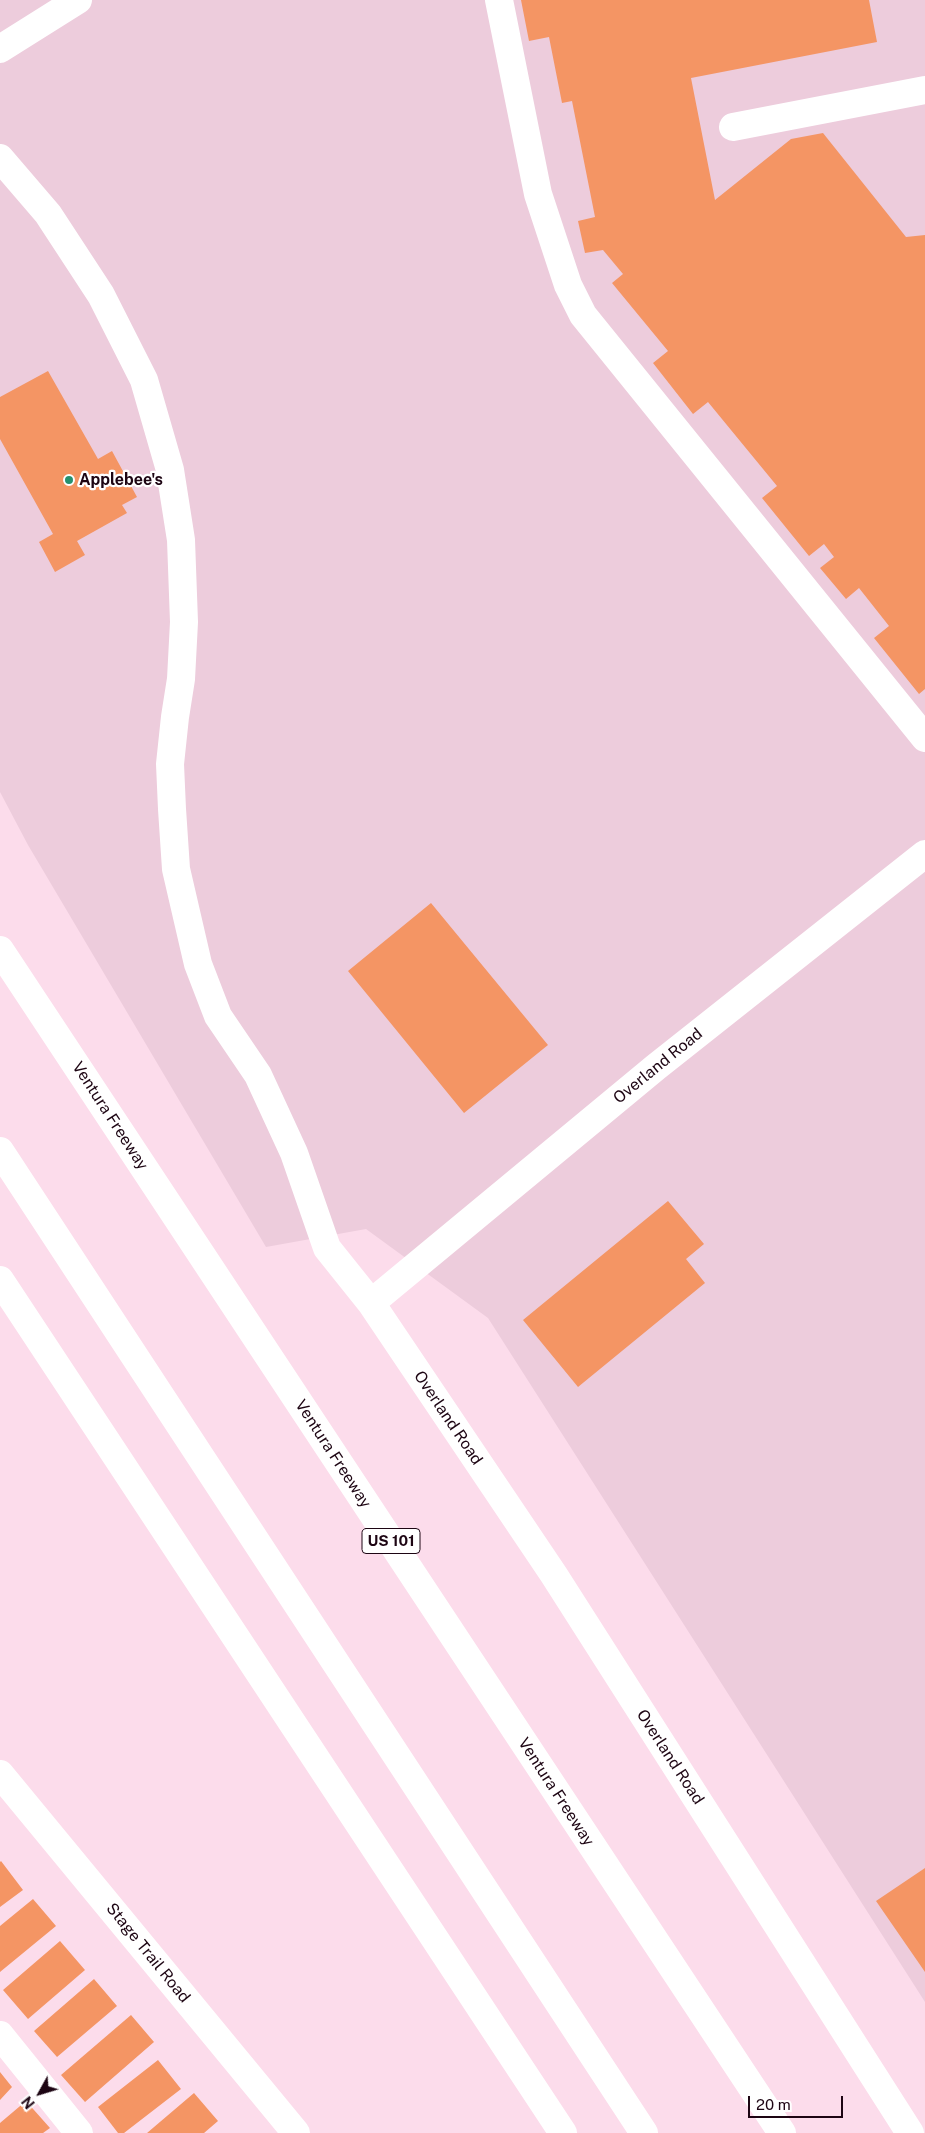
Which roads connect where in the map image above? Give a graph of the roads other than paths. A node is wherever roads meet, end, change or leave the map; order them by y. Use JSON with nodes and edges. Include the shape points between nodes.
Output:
{"nodes":[{"id":1,"x":78,"y":0,"type":"edge"},
{"id":2,"x":499,"y":0,"type":"edge"},
{"id":3,"x":0,"y":49,"type":"edge"},
{"id":4,"x":925,"y":90,"type":"edge"},
{"id":5,"x":733,"y":127,"type":"dead end"},
{"id":6,"x":0,"y":158,"type":"edge"},
{"id":7,"x":925,"y":738,"type":"edge"},
{"id":8,"x":925,"y":854,"type":"edge"},
{"id":9,"x":0,"y":950,"type":"edge"},
{"id":10,"x":0,"y":1151,"type":"edge"},
{"id":11,"x":0,"y":1280,"type":"edge"},
{"id":12,"x":371,"y":1303,"type":"junction"},
{"id":13,"x":0,"y":1774,"type":"edge"},
{"id":14,"x":0,"y":2035,"type":"edge"},
{"id":15,"x":79,"y":2133,"type":"edge"},
{"id":16,"x":296,"y":2133,"type":"edge"},
{"id":17,"x":563,"y":2133,"type":"edge"},
{"id":18,"x":644,"y":2133,"type":"edge"},
{"id":19,"x":782,"y":2133,"type":"edge"},
{"id":20,"x":910,"y":2133,"type":"edge"}],
"edges":[{"from":1,"to":3,"type":"main road"},
{"from":2,"to":7,"type":"main road","via":[[538,194],[568,285],[583,315]]},
{"from":4,"to":5,"type":"main road"},
{"from":6,"to":12,"type":"main road","via":[[54,222],[101,295],[144,380],[170,470],[180,540],[184,622],[181,679],[170,764],[176,869],[198,964],[218,1016],[258,1075],[294,1153],[327,1248]]},
{"from":8,"to":12,"type":"main road","name":"Overland Road","via":[[656,1067]]},
{"from":9,"to":19,"type":"main road","name":"Ventura Freeway","number":"US 101"},
{"from":10,"to":18,"type":"main road"},
{"from":11,"to":17,"type":"main road"},
{"from":12,"to":20,"type":"main road","name":"Overland Road","via":[[554,1575]]},
{"from":13,"to":16,"type":"main road","name":"Stage Trail Road"},
{"from":14,"to":15,"type":"main road"}]}
